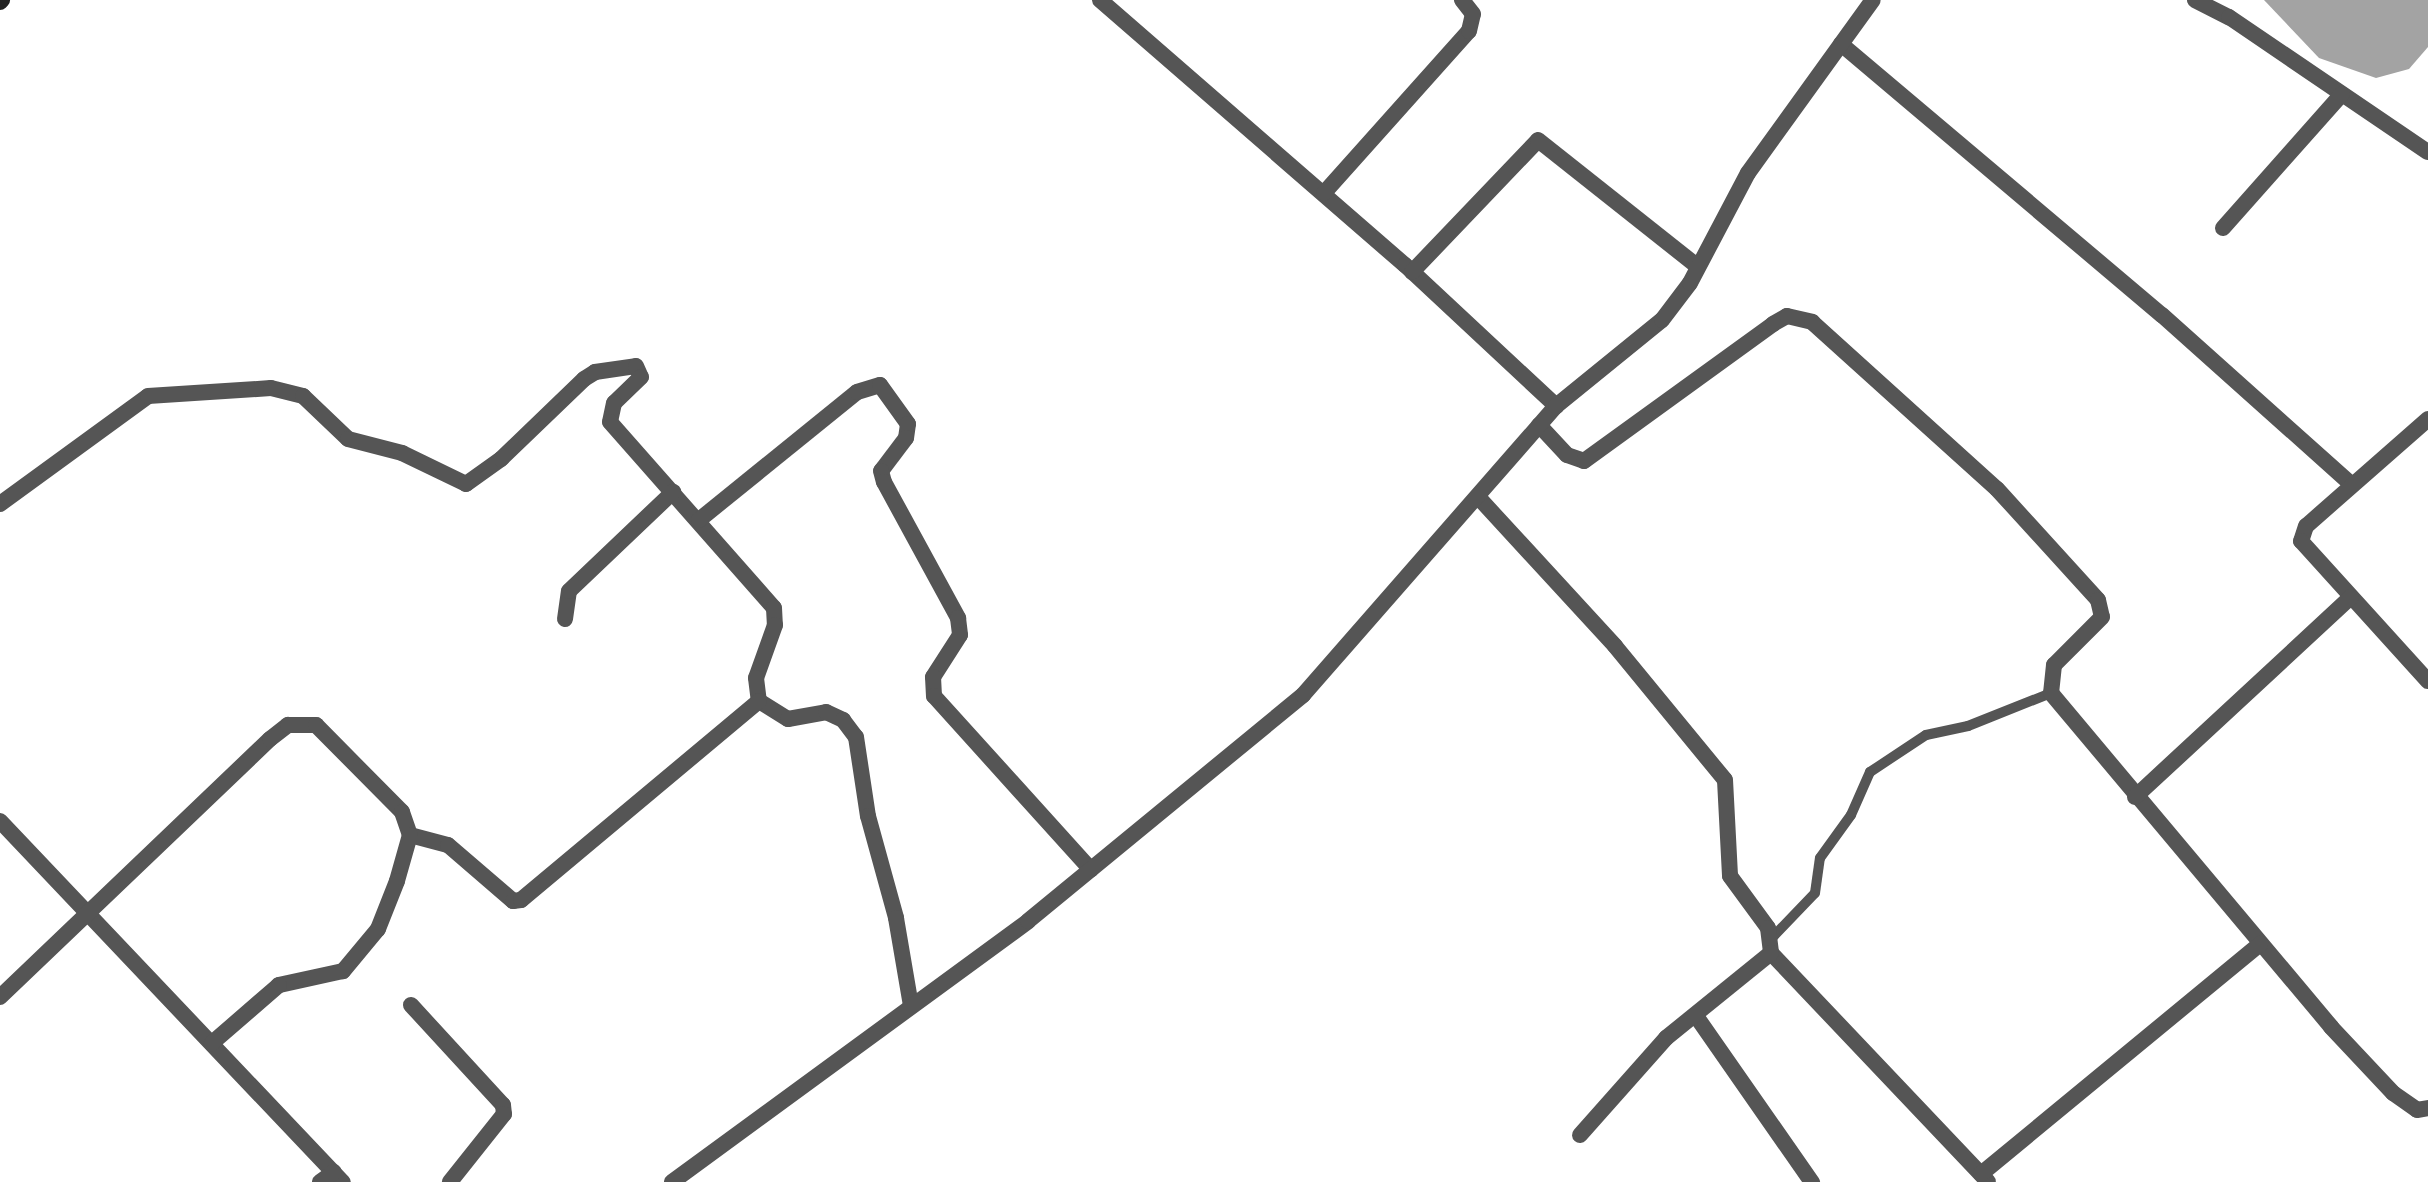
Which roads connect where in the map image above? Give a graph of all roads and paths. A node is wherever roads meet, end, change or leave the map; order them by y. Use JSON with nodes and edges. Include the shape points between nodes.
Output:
{"nodes":[{"id":1,"x":1100,"y":0,"type":"edge"},
{"id":2,"x":1462,"y":0,"type":"edge"},
{"id":3,"x":1873,"y":0,"type":"edge"},
{"id":4,"x":2195,"y":0,"type":"edge"},
{"id":5,"x":1841,"y":44,"type":"junction"},
{"id":6,"x":2342,"y":94,"type":"junction"},
{"id":7,"x":2428,"y":152,"type":"edge"},
{"id":8,"x":1324,"y":193,"type":"junction"},
{"id":9,"x":2223,"y":228,"type":"dead end"},
{"id":10,"x":1698,"y":267,"type":"junction"},
{"id":11,"x":1412,"y":272,"type":"junction"},
{"id":12,"x":1556,"y":406,"type":"junction"},
{"id":13,"x":2428,"y":419,"type":"edge"},
{"id":14,"x":1539,"y":425,"type":"junction"},
{"id":15,"x":2352,"y":485,"type":"junction"},
{"id":16,"x":673,"y":492,"type":"junction"},
{"id":17,"x":1479,"y":498,"type":"junction"},
{"id":18,"x":0,"y":504,"type":"edge"},
{"id":19,"x":699,"y":520,"type":"junction"},
{"id":20,"x":2351,"y":597,"type":"junction"},
{"id":21,"x":565,"y":619,"type":"dead end"},
{"id":22,"x":2428,"y":681,"type":"edge"},
{"id":23,"x":2051,"y":693,"type":"junction"},
{"id":24,"x":759,"y":701,"type":"junction"},
{"id":25,"x":2135,"y":797,"type":"junction"},
{"id":26,"x":0,"y":821,"type":"edge"},
{"id":27,"x":410,"y":835,"type":"junction"},
{"id":28,"x":1091,"y":870,"type":"junction"},
{"id":29,"x":85,"y":914,"type":"junction"},
{"id":30,"x":2260,"y":944,"type":"junction"},
{"id":31,"x":1770,"y":947,"type":"junction"},
{"id":32,"x":0,"y":997,"type":"edge"},
{"id":33,"x":411,"y":1005,"type":"dead end"},
{"id":34,"x":911,"y":1006,"type":"junction"},
{"id":35,"x":1696,"y":1016,"type":"junction"},
{"id":36,"x":212,"y":1043,"type":"junction"},
{"id":37,"x":2428,"y":1108,"type":"edge"},
{"id":38,"x":1580,"y":1135,"type":"dead end"},
{"id":39,"x":1984,"y":1178,"type":"edge"},
{"id":40,"x":333,"y":1179,"type":"edge"},
{"id":41,"x":450,"y":1182,"type":"edge"},
{"id":42,"x":672,"y":1182,"type":"edge"},
{"id":43,"x":1812,"y":1182,"type":"edge"}],
"edges":[{"from":1,"to":8,"type":"street"},
{"from":2,"to":8,"type":"street","via":[[1473,14],[1469,31]]},
{"from":3,"to":5,"type":"street"},
{"from":4,"to":6,"type":"street"},
{"from":5,"to":10,"type":"street","via":[[1748,173]]},
{"from":5,"to":15,"type":"street","via":[[2162,315]]},
{"from":6,"to":7,"type":"street"},
{"from":6,"to":9,"type":"street"},
{"from":8,"to":11,"type":"street"},
{"from":10,"to":11,"type":"street","via":[[1538,140]]},
{"from":10,"to":12,"type":"street","via":[[1662,320]]},
{"from":11,"to":12,"type":"street"},
{"from":12,"to":14,"type":"street"},
{"from":13,"to":15,"type":"street"},
{"from":14,"to":17,"type":"street"},
{"from":14,"to":23,"type":"street","via":[[1567,455],[1584,461],[1773,324],[1787,316],[1805,318],[1893,390],[1986,478],[2098,600],[2102,617],[2054,665]]},
{"from":15,"to":20,"type":"street","via":[[2306,526],[2301,541]]},
{"from":16,"to":18,"type":"street","via":[[610,422],[614,403],[641,377],[636,366],[595,372],[584,379],[501,459],[466,484],[402,453],[348,439],[303,396],[288,389],[256,389],[148,396]]},
{"from":16,"to":19,"type":"street"},
{"from":16,"to":21,"type":"street","via":[[569,591]]},
{"from":17,"to":28,"type":"street","via":[[1303,695]]},
{"from":17,"to":31,"type":"street","via":[[1615,646],[1725,780],[1730,876],[1768,928]]},
{"from":19,"to":24,"type":"street","via":[[774,608],[775,625],[756,678]]},
{"from":19,"to":28,"type":"street","via":[[857,392],[880,385],[908,424],[906,438],[881,471],[884,482],[958,618],[960,635],[933,677],[934,696]]},
{"from":20,"to":22,"type":"street"},
{"from":20,"to":25,"type":"street"},
{"from":23,"to":25,"type":"street"},
{"from":23,"to":31,"type":"lane","via":[[1968,726],[1926,735],[1870,772],[1851,815],[1820,858],[1815,893]]},
{"from":24,"to":27,"type":"street","via":[[521,900],[513,901],[448,845]]},
{"from":24,"to":34,"type":"street","via":[[788,719],[826,712],[843,720],[856,737],[868,816],[896,918]]},
{"from":25,"to":30,"type":"street"},
{"from":26,"to":29,"type":"street"},
{"from":27,"to":29,"type":"street","via":[[402,812],[316,725],[303,721],[270,739]]},
{"from":27,"to":36,"type":"street","via":[[386,913],[343,971],[279,985]]},
{"from":28,"to":34,"type":"street"},
{"from":29,"to":32,"type":"street"},
{"from":29,"to":36,"type":"street"},
{"from":30,"to":37,"type":"street","via":[[2393,1093],[2417,1110]]},
{"from":30,"to":39,"type":"street"},
{"from":31,"to":35,"type":"street"},
{"from":31,"to":39,"type":"street"},
{"from":33,"to":41,"type":"street","via":[[503,1105],[504,1114]]},
{"from":34,"to":42,"type":"street"},
{"from":35,"to":38,"type":"street","via":[[1639,1063]]},
{"from":35,"to":43,"type":"street"},
{"from":36,"to":40,"type":"street"}]}
